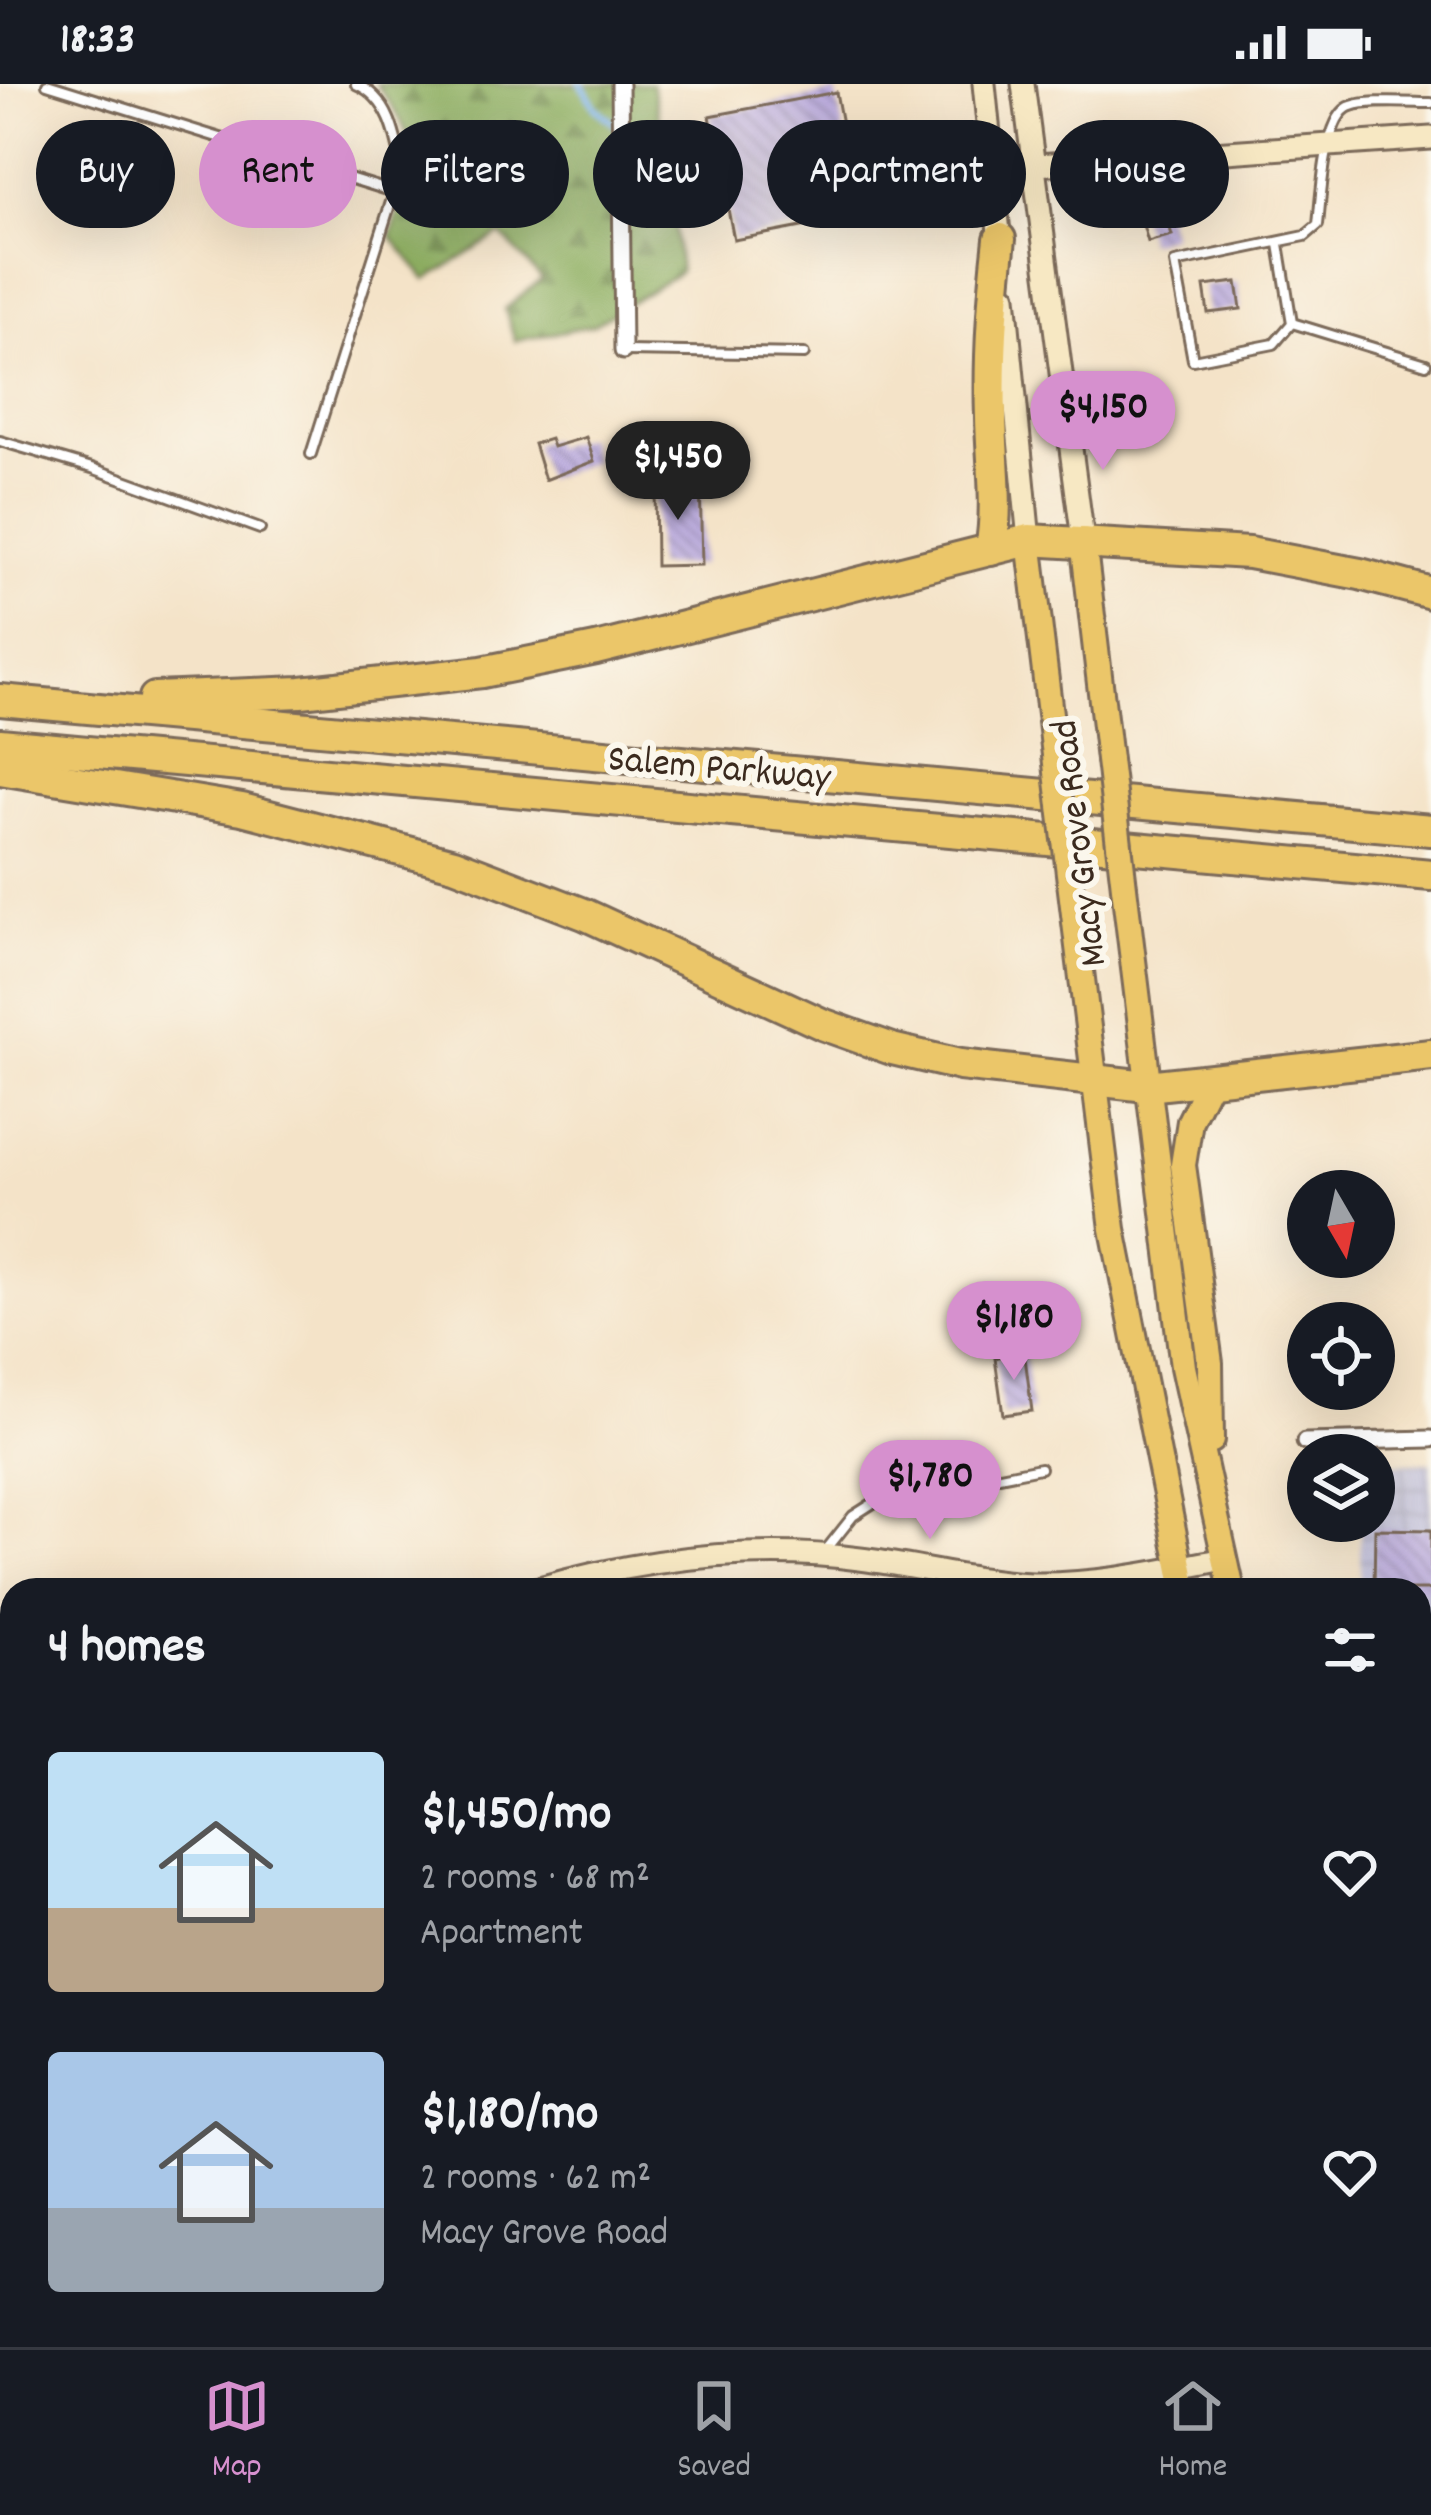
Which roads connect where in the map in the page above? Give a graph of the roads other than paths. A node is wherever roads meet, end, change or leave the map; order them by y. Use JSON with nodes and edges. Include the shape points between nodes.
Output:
{"nodes":[{"id":1,"x":47,"y":84,"type":"edge"},
{"id":2,"x":356,"y":84,"type":"edge"},
{"id":3,"x":620,"y":84,"type":"edge"},
{"id":4,"x":984,"y":84,"type":"edge"},
{"id":5,"x":1023,"y":84,"type":"edge"},
{"id":6,"x":1431,"y":103,"type":"edge"},
{"id":7,"x":391,"y":120,"type":"edge"},
{"id":8,"x":988,"y":120,"type":"edge"},
{"id":9,"x":1431,"y":138,"type":"edge"},
{"id":10,"x":1329,"y":145,"type":"junction"},
{"id":11,"x":1034,"y":165,"type":"junction"},
{"id":12,"x":1026,"y":166,"type":"edge"},
{"id":13,"x":381,"y":188,"type":"edge"},
{"id":14,"x":382,"y":228,"type":"edge"},
{"id":15,"x":999,"y":228,"type":"edge"},
{"id":16,"x":1000,"y":239,"type":"junction"},
{"id":17,"x":1279,"y":244,"type":"junction"},
{"id":18,"x":1292,"y":322,"type":"junction"},
{"id":19,"x":623,"y":351,"type":"joint"},
{"id":20,"x":804,"y":354,"type":"dead end"},
{"id":21,"x":1426,"y":364,"type":"dead end"},
{"id":22,"x":0,"y":440,"type":"edge"},
{"id":23,"x":310,"y":454,"type":"dead end"},
{"id":24,"x":260,"y":529,"type":"dead end"},
{"id":25,"x":1029,"y":540,"type":"junction"},
{"id":26,"x":1083,"y":540,"type":"junction"},
{"id":27,"x":991,"y":550,"type":"junction"},
{"id":28,"x":1431,"y":593,"type":"edge"},
{"id":29,"x":9,"y":700,"type":"edge"},
{"id":30,"x":0,"y":744,"type":"edge"},
{"id":31,"x":0,"y":769,"type":"edge"},
{"id":32,"x":1431,"y":830,"type":"edge"},
{"id":33,"x":1431,"y":875,"type":"edge"},
{"id":34,"x":1431,"y":1055,"type":"edge"},
{"id":35,"x":1092,"y":1077,"type":"junction"},
{"id":36,"x":1210,"y":1079,"type":"junction"},
{"id":37,"x":1148,"y":1086,"type":"junction"},
{"id":38,"x":1431,"y":1439,"type":"edge"},
{"id":39,"x":1395,"y":1440,"type":"edge"},
{"id":40,"x":1040,"y":1468,"type":"dead end"},
{"id":41,"x":1212,"y":1496,"type":"junction"},
{"id":42,"x":822,"y":1555,"type":"junction"},
{"id":43,"x":1225,"y":1559,"type":"junction"},
{"id":44,"x":590,"y":1578,"type":"edge"},
{"id":45,"x":991,"y":1578,"type":"edge"},
{"id":46,"x":1183,"y":1578,"type":"edge"},
{"id":47,"x":1185,"y":1578,"type":"edge"},
{"id":48,"x":1229,"y":1578,"type":"edge"}],
"edges":[{"from":1,"to":13,"type":"lane"},
{"from":2,"to":7,"type":"lane"},
{"from":3,"to":19,"type":"street"},
{"from":4,"to":8,"type":"street","name":"Macy Grove Road"},
{"from":5,"to":11,"type":"street","name":"Macy Grove Road"},
{"from":6,"to":10,"type":"lane","via":[[1354,105],[1339,116]]},
{"from":9,"to":10,"type":"street"},
{"from":10,"to":11,"type":"street"},
{"from":10,"to":17,"type":"lane","via":[[1318,226]]},
{"from":11,"to":12,"type":"street"},
{"from":11,"to":26,"type":"street","name":"Macy Grove Road"},
{"from":14,"to":23,"type":"lane"},
{"from":15,"to":16,"type":"street","name":"Macy Grove Road"},
{"from":16,"to":25,"type":"street","name":"Macy Grove Road"},
{"from":16,"to":27,"type":"highway","via":[[989,333],[997,490]]},
{"from":17,"to":18,"type":"lane"},
{"from":17,"to":18,"type":"lane","via":[[1175,263],[1193,360],[1274,344]]},
{"from":18,"to":21,"type":"lane"},
{"from":19,"to":20,"type":"lane"},
{"from":22,"to":24,"type":"lane"},
{"from":25,"to":26,"type":"highway"},
{"from":25,"to":27,"type":"highway"},
{"from":25,"to":35,"type":"main road","name":"Macy Grove Road","bridge":true},
{"from":26,"to":28,"type":"highway","via":[[1249,553]]},
{"from":26,"to":37,"type":"main road","name":"Macy Grove Road","bridge":true},
{"from":27,"to":29,"type":"highway","via":[[482,672],[301,692]]},
{"from":29,"to":32,"type":"highway","name":"Salem Parkway"},
{"from":30,"to":33,"type":"highway","name":"Salem Parkway"},
{"from":31,"to":35,"type":"highway","via":[[242,809],[384,843],[584,914],[859,1038],[960,1065]]},
{"from":34,"to":36,"type":"highway"},
{"from":35,"to":37,"type":"highway"},
{"from":35,"to":46,"type":"main road","name":"Macy Grove Road","via":[[1127,1306]]},
{"from":36,"to":37,"type":"highway"},
{"from":36,"to":41,"type":"main road","via":[[1190,1121],[1183,1165],[1210,1363]]},
{"from":37,"to":41,"type":"main road","name":"Macy Grove Road","via":[[1183,1366]]},
{"from":38,"to":39,"type":"street"},
{"from":40,"to":42,"type":"lane","via":[[878,1500],[853,1516]]},
{"from":41,"to":43,"type":"main road","name":"Macy Grove Road"},
{"from":42,"to":44,"type":"street","via":[[667,1562]]},
{"from":42,"to":45,"type":"street"},
{"from":43,"to":47,"type":"street"},
{"from":43,"to":48,"type":"main road","name":"Macy Grove Road"}]}
